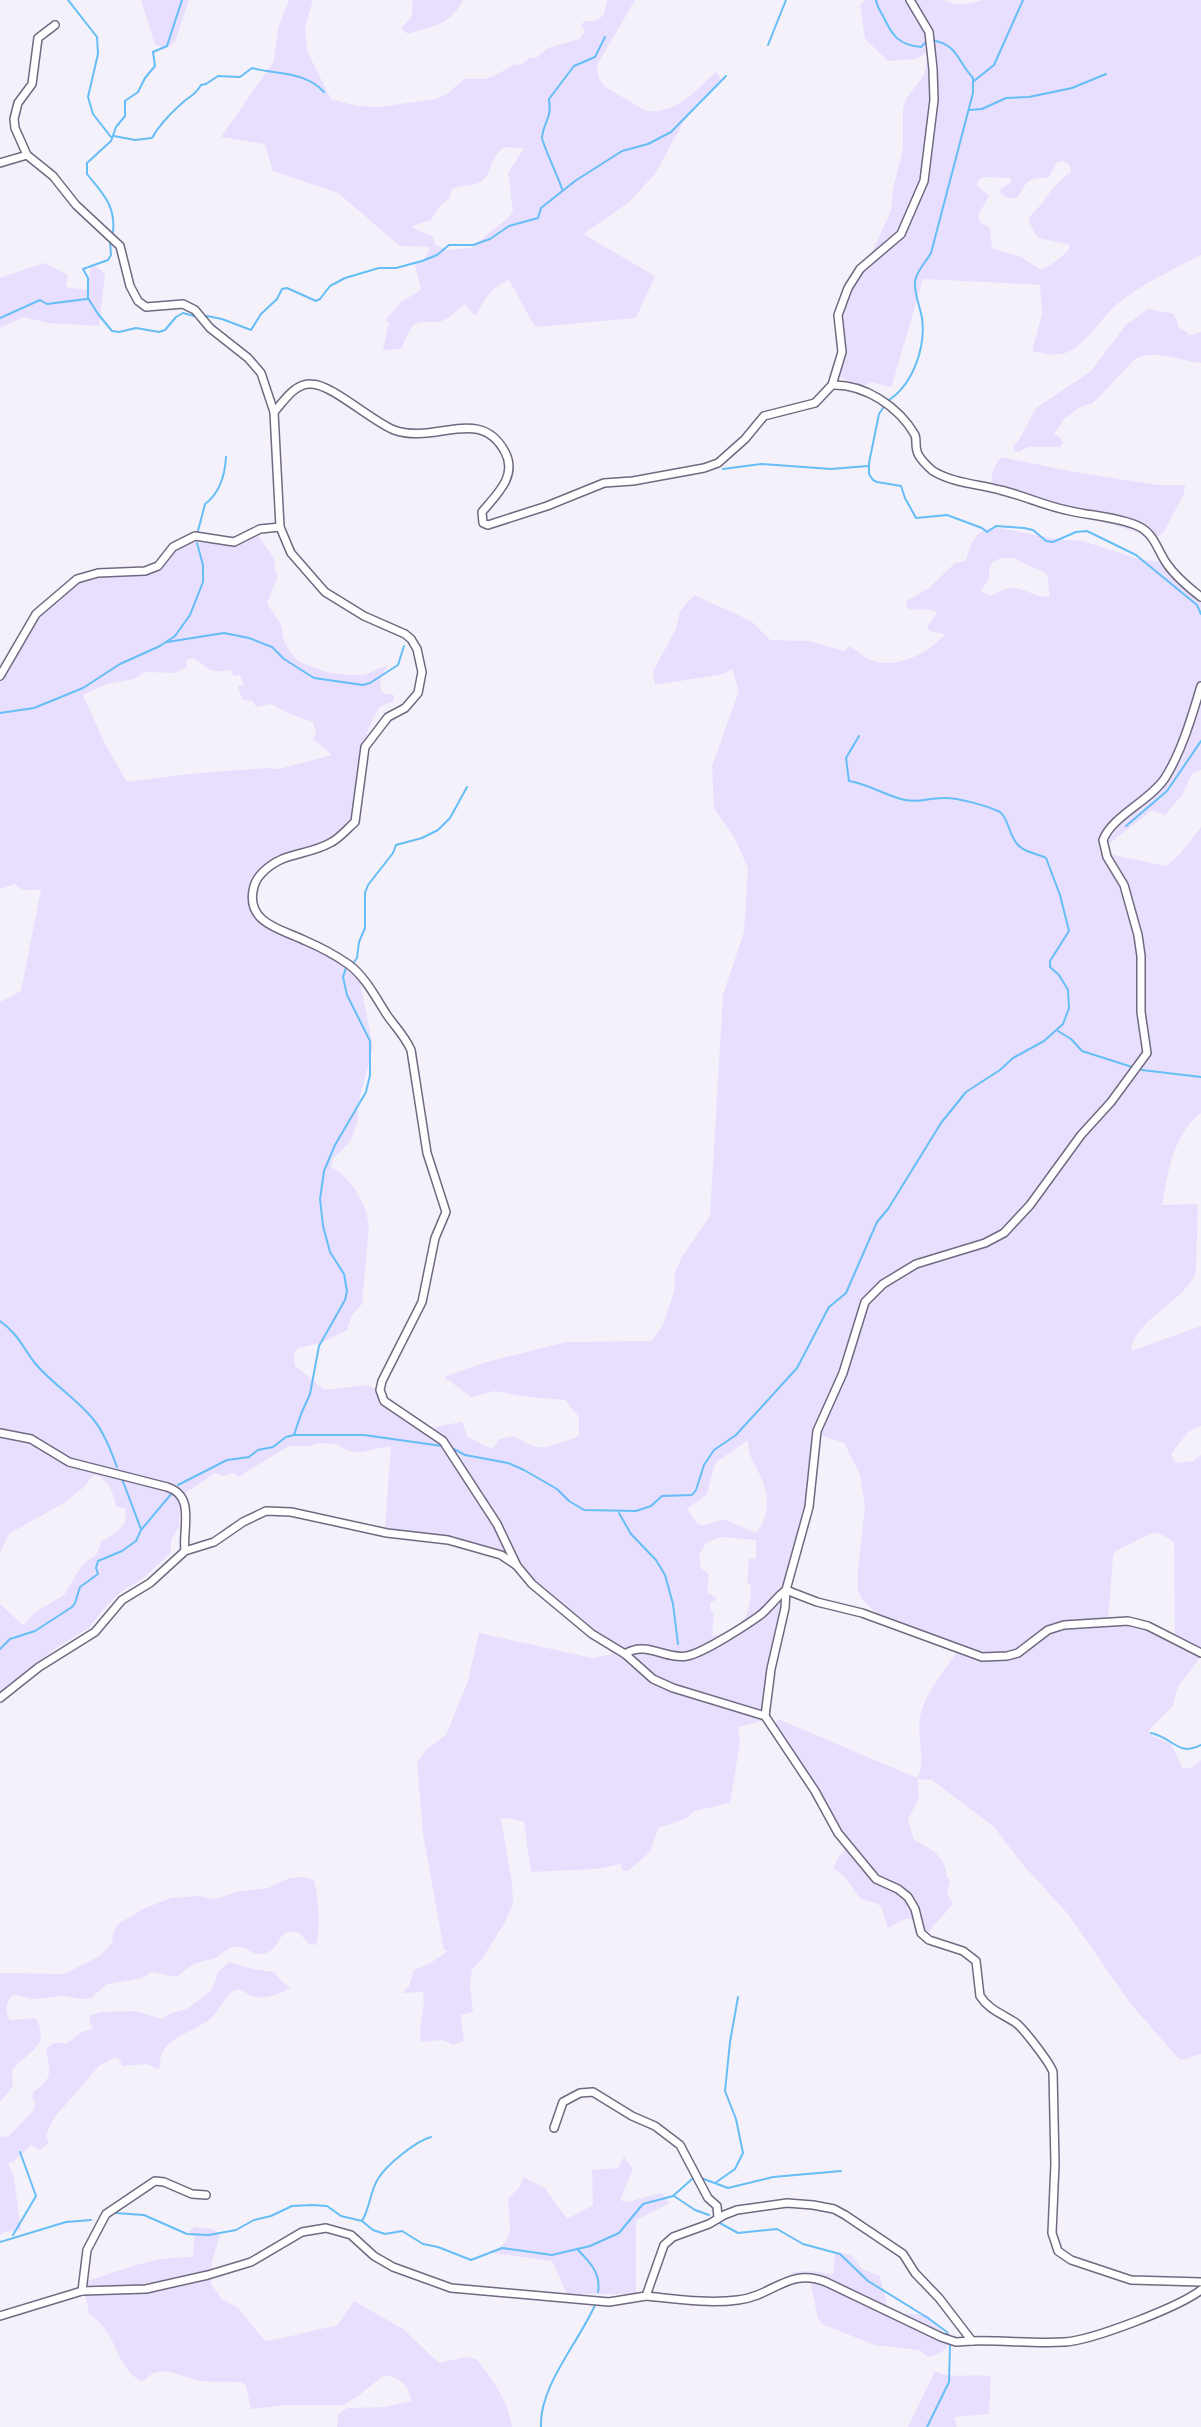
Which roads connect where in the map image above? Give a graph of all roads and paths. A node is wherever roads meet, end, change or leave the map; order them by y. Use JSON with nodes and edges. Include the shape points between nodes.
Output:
{"nodes":[{"id":1,"x":910,"y":0,"type":"edge"},
{"id":2,"x":55,"y":25,"type":"dead end"},
{"id":3,"x":27,"y":155,"type":"junction"},
{"id":4,"x":0,"y":163,"type":"edge"},
{"id":5,"x":832,"y":385,"type":"junction"},
{"id":6,"x":274,"y":412,"type":"junction"},
{"id":7,"x":280,"y":527,"type":"junction"},
{"id":8,"x":1201,"y":597,"type":"edge"},
{"id":9,"x":0,"y":676,"type":"edge"},
{"id":10,"x":1201,"y":686,"type":"edge"},
{"id":11,"x":0,"y":1433,"type":"edge"},
{"id":12,"x":185,"y":1551,"type":"junction"},
{"id":13,"x":517,"y":1566,"type":"junction"},
{"id":14,"x":786,"y":1590,"type":"junction"},
{"id":15,"x":1201,"y":1653,"type":"edge"},
{"id":16,"x":625,"y":1654,"type":"junction"},
{"id":17,"x":0,"y":1698,"type":"edge"},
{"id":18,"x":765,"y":1716,"type":"junction"},
{"id":19,"x":554,"y":2128,"type":"dead end"},
{"id":20,"x":206,"y":2195,"type":"dead end"},
{"id":21,"x":718,"y":2218,"type":"junction"},
{"id":22,"x":1201,"y":2282,"type":"edge"},
{"id":23,"x":1201,"y":2290,"type":"edge"},
{"id":24,"x":82,"y":2291,"type":"junction"},
{"id":25,"x":646,"y":2296,"type":"junction"},
{"id":26,"x":0,"y":2316,"type":"edge"},
{"id":27,"x":972,"y":2341,"type":"junction"}],
"edges":[{"from":1,"to":5,"type":"street","via":[[929,32],[933,69],[924,181],[901,234],[860,269],[848,288],[838,315],[842,352]]},
{"from":2,"to":3,"type":"street","via":[[38,38],[32,84],[18,103],[14,119]]},
{"from":3,"to":4,"type":"street"},
{"from":3,"to":6,"type":"street","via":[[54,176],[76,205],[120,246],[138,301],[146,307],[183,304],[195,310],[261,373]]},
{"from":5,"to":6,"type":"street","via":[[815,403],[764,416],[718,463],[604,483],[488,525],[483,523],[482,512],[505,485],[509,465],[487,430],[407,435],[312,384],[299,386]]},
{"from":5,"to":8,"type":"street","via":[[851,386],[901,415],[916,437],[917,453],[948,479],[1141,527],[1152,536],[1166,562]]},
{"from":6,"to":7,"type":"street"},
{"from":7,"to":9,"type":"street","via":[[260,529],[234,542],[195,536],[173,547],[158,566],[145,572],[98,573],[77,579],[36,614]]},
{"from":7,"to":13,"type":"street","via":[[291,552],[325,592],[411,639],[422,679],[413,700],[388,717],[365,747],[355,822],[330,843],[270,865],[254,885],[251,898],[263,921],[350,965],[405,1035],[411,1050],[427,1153],[446,1212],[435,1238],[422,1302],[382,1381],[380,1394],[443,1441],[497,1524]]},
{"from":10,"to":14,"type":"street","via":[[1165,778],[1103,840],[1124,886],[1138,935],[1147,1054],[1004,1233],[916,1264],[864,1302],[843,1373],[817,1431],[807,1519]]},
{"from":11,"to":12,"type":"street","via":[[31,1439],[69,1462],[179,1493],[185,1502]]},
{"from":12,"to":13,"type":"street","via":[[214,1542],[254,1515],[275,1510],[448,1540],[501,1555]]},
{"from":12,"to":17,"type":"street","via":[[150,1583],[122,1600],[95,1632]]},
{"from":13,"to":16,"type":"street","via":[[544,1595]]},
{"from":14,"to":15,"type":"street","via":[[982,1657],[1018,1653],[1048,1630],[1065,1625],[1128,1621],[1149,1626]]},
{"from":14,"to":16,"type":"street","via":[[759,1616],[692,1654],[669,1655],[643,1647]]},
{"from":14,"to":18,"type":"street"},
{"from":16,"to":18,"type":"street","via":[[653,1679],[673,1689]]},
{"from":18,"to":22,"type":"street","via":[[838,1833],[876,1879],[908,1897],[927,1938],[974,1958],[982,2000],[1016,2023],[1049,2062],[1054,2084],[1052,2233],[1058,2251],[1130,2280]]},
{"from":19,"to":21,"type":"street","via":[[563,2102],[587,2092],[655,2126],[682,2147],[708,2198],[717,2206]]},
{"from":20,"to":24,"type":"street","via":[[155,2181],[110,2210],[87,2250]]},
{"from":21,"to":25,"type":"street","via":[[668,2240]]},
{"from":21,"to":27,"type":"street","via":[[737,2210],[787,2203],[834,2209],[903,2254]]},
{"from":23,"to":27,"type":"street","via":[[1185,2301],[1083,2339]]},
{"from":24,"to":25,"type":"street","via":[[146,2289],[208,2275],[251,2262],[302,2232],[326,2228],[351,2235],[393,2267],[451,2288],[609,2302]]},
{"from":24,"to":26,"type":"street"},
{"from":25,"to":27,"type":"street","via":[[736,2301],[793,2278],[809,2277],[941,2337]]}]}
